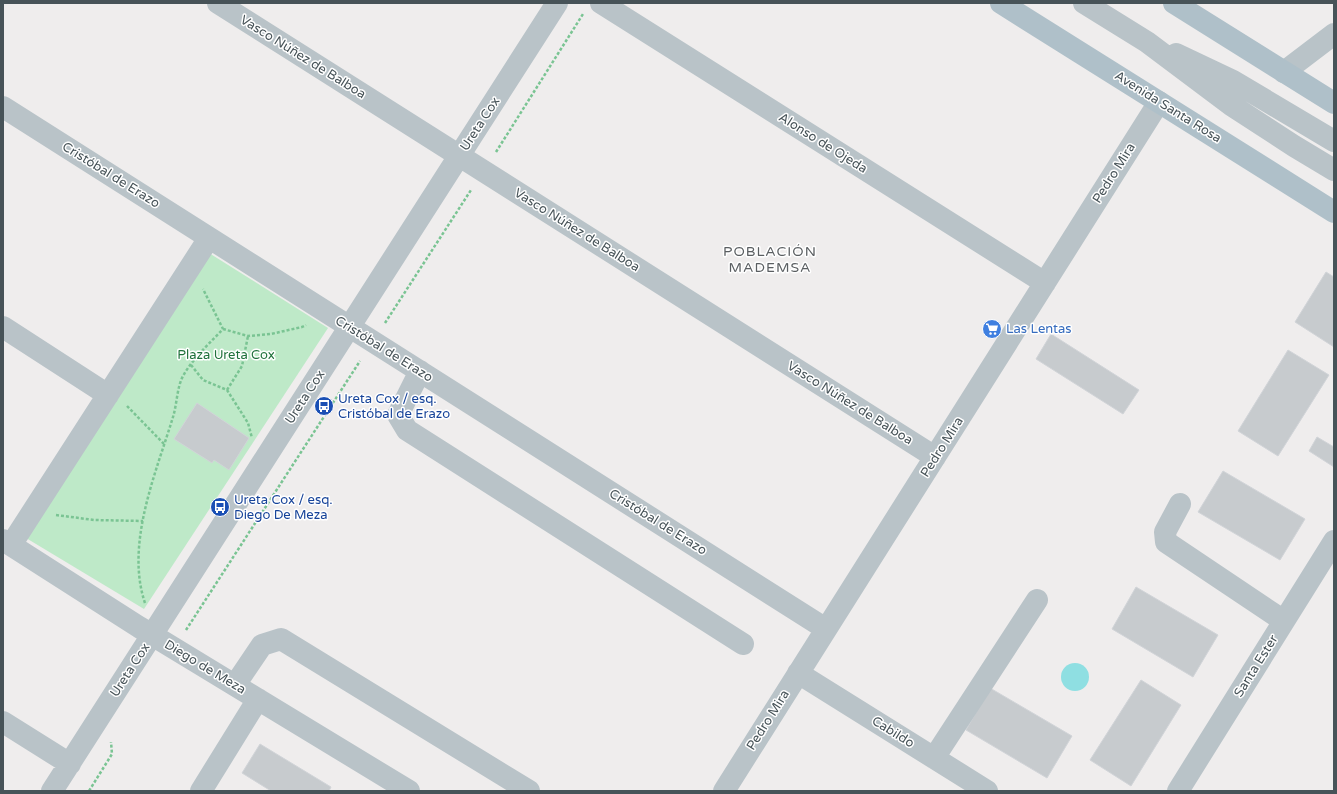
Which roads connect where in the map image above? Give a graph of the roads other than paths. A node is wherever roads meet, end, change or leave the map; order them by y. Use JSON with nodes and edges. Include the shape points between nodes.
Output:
{"nodes":[{"id":1,"x":218,"y":3,"type":"edge"},
{"id":2,"x":557,"y":3,"type":"edge"},
{"id":3,"x":601,"y":3,"type":"edge"},
{"id":4,"x":1001,"y":3,"type":"edge"},
{"id":5,"x":1084,"y":3,"type":"edge"},
{"id":6,"x":1174,"y":3,"type":"edge"},
{"id":7,"x":1334,"y":34,"type":"edge"},
{"id":8,"x":1147,"y":42,"type":"junction"},
{"id":9,"x":1284,"y":72,"type":"junction"},
{"id":10,"x":1159,"y":102,"type":"junction"},
{"id":11,"x":1334,"y":103,"type":"edge"},
{"id":12,"x":3,"y":107,"type":"edge"},
{"id":13,"x":1334,"y":141,"type":"edge"},
{"id":14,"x":460,"y":156,"type":"junction"},
{"id":15,"x":1334,"y":170,"type":"edge"},
{"id":16,"x":1334,"y":212,"type":"edge"},
{"id":17,"x":210,"y":238,"type":"junction"},
{"id":18,"x":1045,"y":283,"type":"junction"},
{"id":19,"x":3,"y":327,"type":"edge"},
{"id":20,"x":350,"y":327,"type":"junction"},
{"id":21,"x":420,"y":371,"type":"junction"},
{"id":22,"x":108,"y":395,"type":"junction"},
{"id":23,"x":935,"y":456,"type":"junction"},
{"id":24,"x":1180,"y":504,"type":"dead end"},
{"id":25,"x":1334,"y":541,"type":"edge"},
{"id":26,"x":7,"y":543,"type":"edge"},
{"id":27,"x":1037,"y":600,"type":"dead end"},
{"id":28,"x":1284,"y":621,"type":"junction"},
{"id":29,"x":826,"y":629,"type":"junction"},
{"id":30,"x":152,"y":635,"type":"junction"},
{"id":31,"x":743,"y":644,"type":"dead end"},
{"id":32,"x":798,"y":673,"type":"junction"},
{"id":33,"x":235,"y":685,"type":"junction"},
{"id":34,"x":258,"y":699,"type":"junction"},
{"id":35,"x":3,"y":722,"type":"edge"},
{"id":36,"x":934,"y":758,"type":"junction"},
{"id":37,"x":70,"y":764,"type":"junction"},
{"id":38,"x":52,"y":791,"type":"edge"},
{"id":39,"x":201,"y":791,"type":"edge"},
{"id":40,"x":409,"y":791,"type":"edge"},
{"id":41,"x":529,"y":791,"type":"edge"},
{"id":42,"x":724,"y":791,"type":"edge"},
{"id":43,"x":987,"y":791,"type":"edge"},
{"id":44,"x":1178,"y":791,"type":"edge"}],
"edges":[{"from":1,"to":14,"type":"street","name":"Vasco Núñez de Balboa"},
{"from":2,"to":14,"type":"street","name":"Ureta Cox"},
{"from":3,"to":18,"type":"street","name":"Alonso de Ojeda"},
{"from":4,"to":10,"type":"main road","name":"Avenida Santa Rosa"},
{"from":5,"to":8,"type":"street"},
{"from":6,"to":9,"type":"main road"},
{"from":7,"to":9,"type":"street"},
{"from":8,"to":13,"type":"street","via":[[1233,81]]},
{"from":8,"to":15,"type":"street","via":[[1231,105]]},
{"from":9,"to":11,"type":"main road"},
{"from":10,"to":16,"type":"main road","name":"Avenida Santa Rosa"},
{"from":10,"to":18,"type":"street","name":"Pedro Mira"},
{"from":12,"to":17,"type":"street","name":"Cristóbal de Erazo"},
{"from":14,"to":20,"type":"street","name":"Ureta Cox"},
{"from":14,"to":23,"type":"street","name":"Vasco Núñez de Balboa"},
{"from":17,"to":20,"type":"street","name":"Cristóbal de Erazo"},
{"from":17,"to":22,"type":"street"},
{"from":18,"to":23,"type":"street","name":"Pedro Mira"},
{"from":19,"to":22,"type":"street"},
{"from":20,"to":21,"type":"street","name":"Cristóbal de Erazo"},
{"from":20,"to":30,"type":"street","name":"Ureta Cox"},
{"from":21,"to":29,"type":"street","name":"Cristóbal de Erazo"},
{"from":21,"to":31,"type":"street","via":[[398,415],[407,430]]},
{"from":22,"to":26,"type":"street","via":[[34,509]]},
{"from":23,"to":29,"type":"street","name":"Pedro Mira"},
{"from":24,"to":28,"type":"street","via":[[1165,532],[1166,542]]},
{"from":25,"to":28,"type":"street","name":"Santa Ester"},
{"from":26,"to":30,"type":"street","name":"Diego de Meza"},
{"from":27,"to":36,"type":"street"},
{"from":28,"to":44,"type":"street","name":"Santa Ester"},
{"from":29,"to":32,"type":"street","name":"Pedro Mira"},
{"from":30,"to":33,"type":"street","name":"Diego de Meza"},
{"from":30,"to":37,"type":"street","name":"Ureta Cox"},
{"from":32,"to":36,"type":"street","name":"Cabildo"},
{"from":32,"to":42,"type":"street","name":"Pedro Mira"},
{"from":33,"to":34,"type":"street","name":"Diego de Meza"},
{"from":33,"to":41,"type":"street","via":[[262,645],[281,639]]},
{"from":34,"to":39,"type":"street"},
{"from":34,"to":40,"type":"street","name":"Diego de Meza"},
{"from":35,"to":37,"type":"street"},
{"from":36,"to":43,"type":"street","name":"Cabildo"},
{"from":37,"to":38,"type":"street","name":"Ureta Cox"}]}
